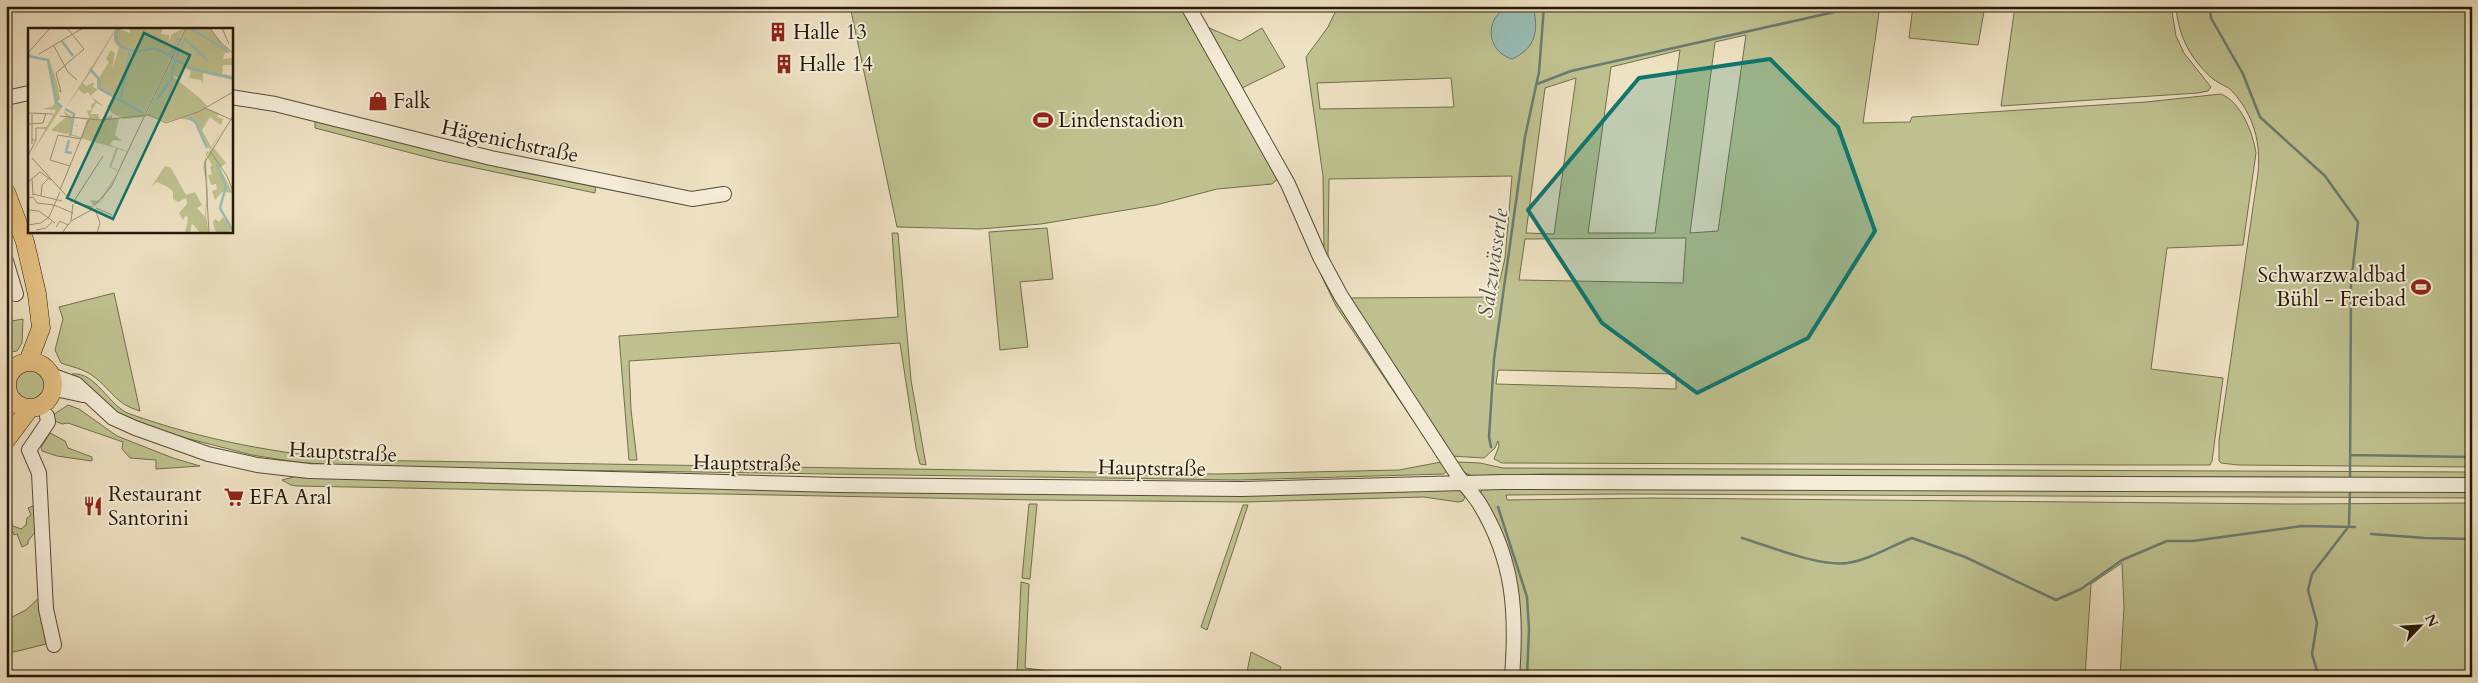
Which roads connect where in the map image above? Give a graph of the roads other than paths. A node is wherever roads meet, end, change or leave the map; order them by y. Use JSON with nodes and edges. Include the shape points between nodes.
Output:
{"nodes":[{"id":1,"x":1188,"y":6,"type":"edge"},
{"id":2,"x":28,"y":93,"type":"edge"},
{"id":3,"x":232,"y":97,"type":"edge"},
{"id":4,"x":6,"y":98,"type":"edge"},
{"id":5,"x":6,"y":192,"type":"edge"},
{"id":6,"x":724,"y":194,"type":"dead end"},
{"id":7,"x":6,"y":261,"type":"edge"},
{"id":8,"x":16,"y":294,"type":"dead end"},
{"id":9,"x":26,"y":373,"type":"edge"},
{"id":10,"x":23,"y":405,"type":"junction"},
{"id":11,"x":47,"y":416,"type":"dead end"},
{"id":12,"x":6,"y":440,"type":"edge"},
{"id":13,"x":1462,"y":482,"type":"junction"},
{"id":14,"x":2472,"y":485,"type":"edge"},
{"id":15,"x":54,"y":645,"type":"dead end"},
{"id":16,"x":1512,"y":677,"type":"edge"}],
"edges":[{"from":1,"to":13,"type":"street","via":[[1288,184],[1341,296]]},
{"from":2,"to":4,"type":"street"},
{"from":3,"to":6,"type":"street","name":"Hägenichstraße","via":[[275,104],[491,158],[692,199]]},
{"from":5,"to":9,"type":"main road","via":[[32,267],[44,339]]},
{"from":7,"to":8,"type":"street"},
{"from":9,"to":10,"type":"main road","via":[[10,396]]},
{"from":9,"to":10,"type":"main road","via":[[43,404]]},
{"from":9,"to":13,"type":"street","name":"Hauptstraße","via":[[89,397],[122,423],[208,454],[257,465],[309,471],[876,485],[1241,489]]},
{"from":10,"to":12,"type":"main road"},
{"from":11,"to":15,"type":"street","via":[[48,422],[29,450],[39,473],[46,609]]},
{"from":13,"to":14,"type":"street","name":"Hauptstraße"},
{"from":13,"to":16,"type":"street","via":[[1494,530],[1505,558],[1514,603]]}]}
